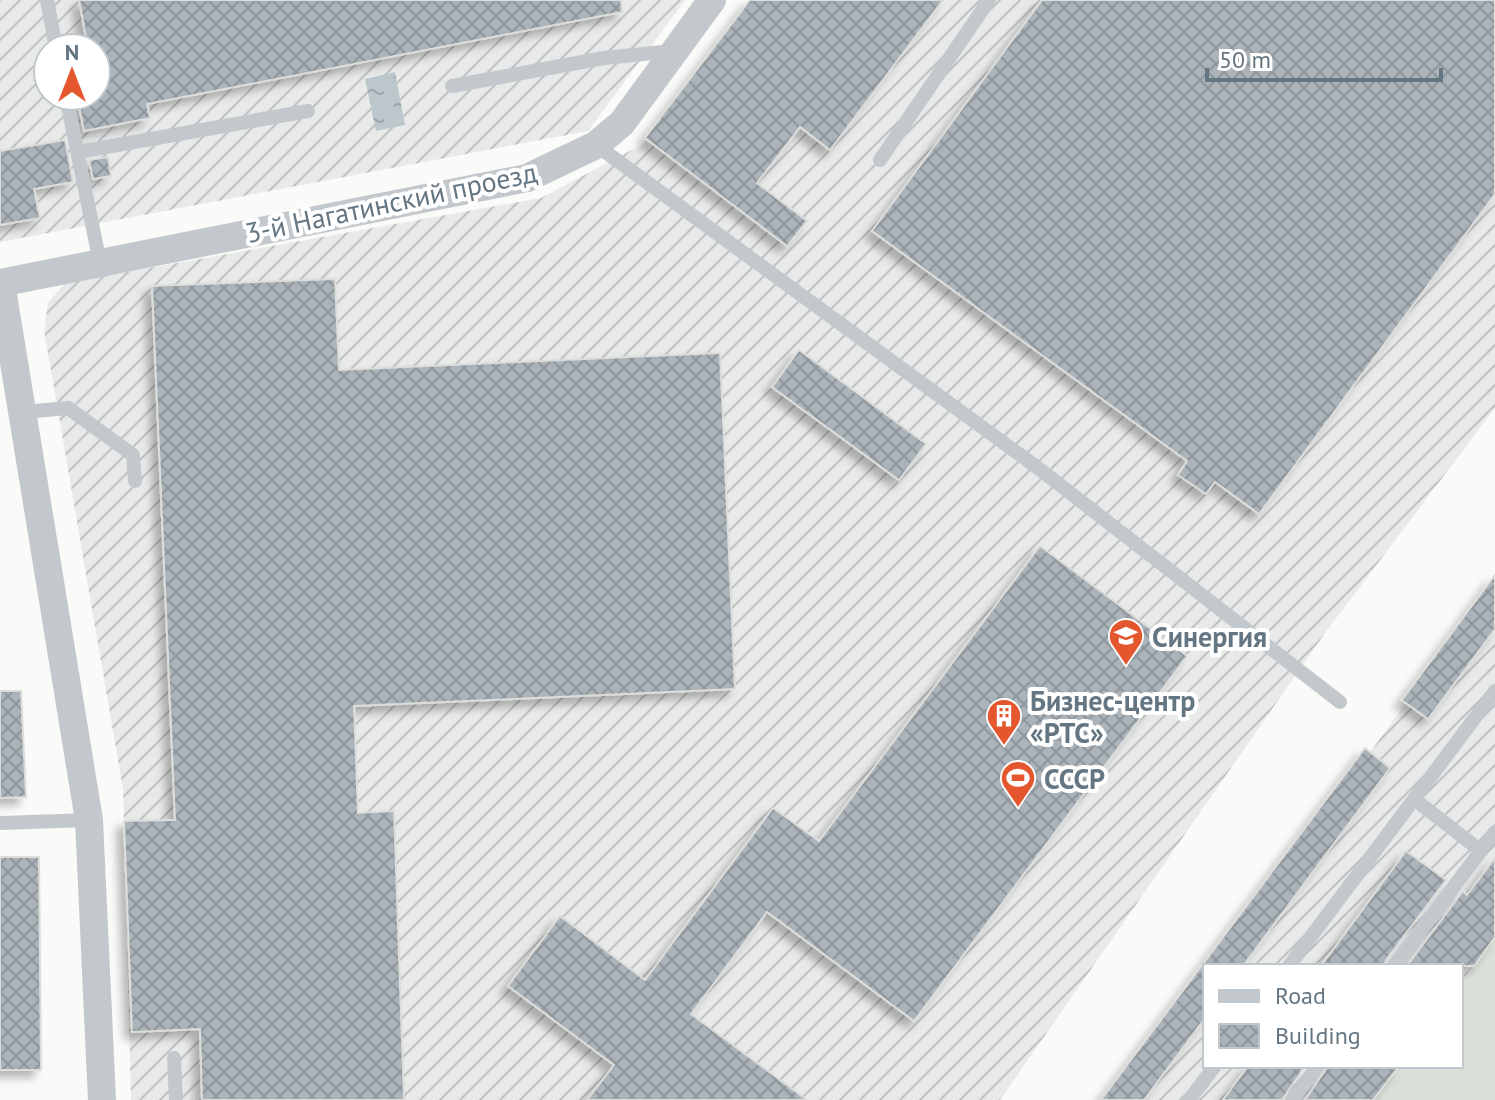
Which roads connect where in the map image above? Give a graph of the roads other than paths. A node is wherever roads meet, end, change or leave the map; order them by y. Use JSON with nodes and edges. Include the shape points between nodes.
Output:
{"nodes":[{"id":1,"x":47,"y":0,"type":"edge"},
{"id":2,"x":712,"y":0,"type":"edge"},
{"id":3,"x":989,"y":0,"type":"edge"},
{"id":4,"x":53,"y":32,"type":"edge"},
{"id":5,"x":676,"y":50,"type":"junction"},
{"id":6,"x":452,"y":86,"type":"dead end"},
{"id":7,"x":308,"y":111,"type":"dead end"},
{"id":8,"x":69,"y":112,"type":"edge"},
{"id":9,"x":596,"y":145,"type":"junction"},
{"id":10,"x":78,"y":152,"type":"junction"},
{"id":11,"x":880,"y":160,"type":"dead end"},
{"id":12,"x":100,"y":263,"type":"junction"},
{"id":13,"x":1,"y":283,"type":"edge"},
{"id":14,"x":24,"y":412,"type":"junction"},
{"id":15,"x":135,"y":481,"type":"dead end"},
{"id":16,"x":1495,"y":691,"type":"edge"},
{"id":17,"x":1340,"y":702,"type":"dead end"},
{"id":18,"x":1414,"y":799,"type":"junction"},
{"id":19,"x":89,"y":820,"type":"junction"},
{"id":20,"x":0,"y":823,"type":"edge"},
{"id":21,"x":1495,"y":832,"type":"edge"},
{"id":22,"x":1481,"y":851,"type":"junction"},
{"id":23,"x":1290,"y":964,"type":"edge"},
{"id":24,"x":1396,"y":964,"type":"edge"},
{"id":25,"x":174,"y":1058,"type":"dead end"},
{"id":26,"x":1213,"y":1068,"type":"edge"},
{"id":27,"x":1316,"y":1068,"type":"edge"},
{"id":28,"x":102,"y":1100,"type":"edge"},
{"id":29,"x":176,"y":1100,"type":"edge"},
{"id":30,"x":1189,"y":1100,"type":"edge"},
{"id":31,"x":1292,"y":1100,"type":"edge"}],
"edges":[{"from":1,"to":4,"type":"lane"},
{"from":2,"to":5,"type":"street","name":"3-й Нагатинский проезд"},
{"from":3,"to":11,"type":"lane"},
{"from":5,"to":6,"type":"lane"},
{"from":5,"to":9,"type":"street","name":"3-й Нагатинский проезд","via":[[622,123]]},
{"from":7,"to":10,"type":"lane"},
{"from":8,"to":10,"type":"lane"},
{"from":9,"to":12,"type":"street","name":"3-й Нагатинский проезд","via":[[527,178]]},
{"from":9,"to":17,"type":"lane","via":[[1038,468]]},
{"from":10,"to":12,"type":"lane"},
{"from":12,"to":13,"type":"street","name":"3-й Нагатинский проезд"},
{"from":13,"to":14,"type":"street"},
{"from":14,"to":15,"type":"lane","via":[[68,408],[133,455]]},
{"from":14,"to":19,"type":"street"},
{"from":16,"to":18,"type":"lane"},
{"from":18,"to":22,"type":"lane"},
{"from":18,"to":23,"type":"lane"},
{"from":19,"to":20,"type":"lane"},
{"from":19,"to":28,"type":"street"},
{"from":21,"to":22,"type":"lane"},
{"from":22,"to":24,"type":"lane"},
{"from":25,"to":29,"type":"lane"},
{"from":26,"to":30,"type":"lane"},
{"from":27,"to":31,"type":"lane"}]}
